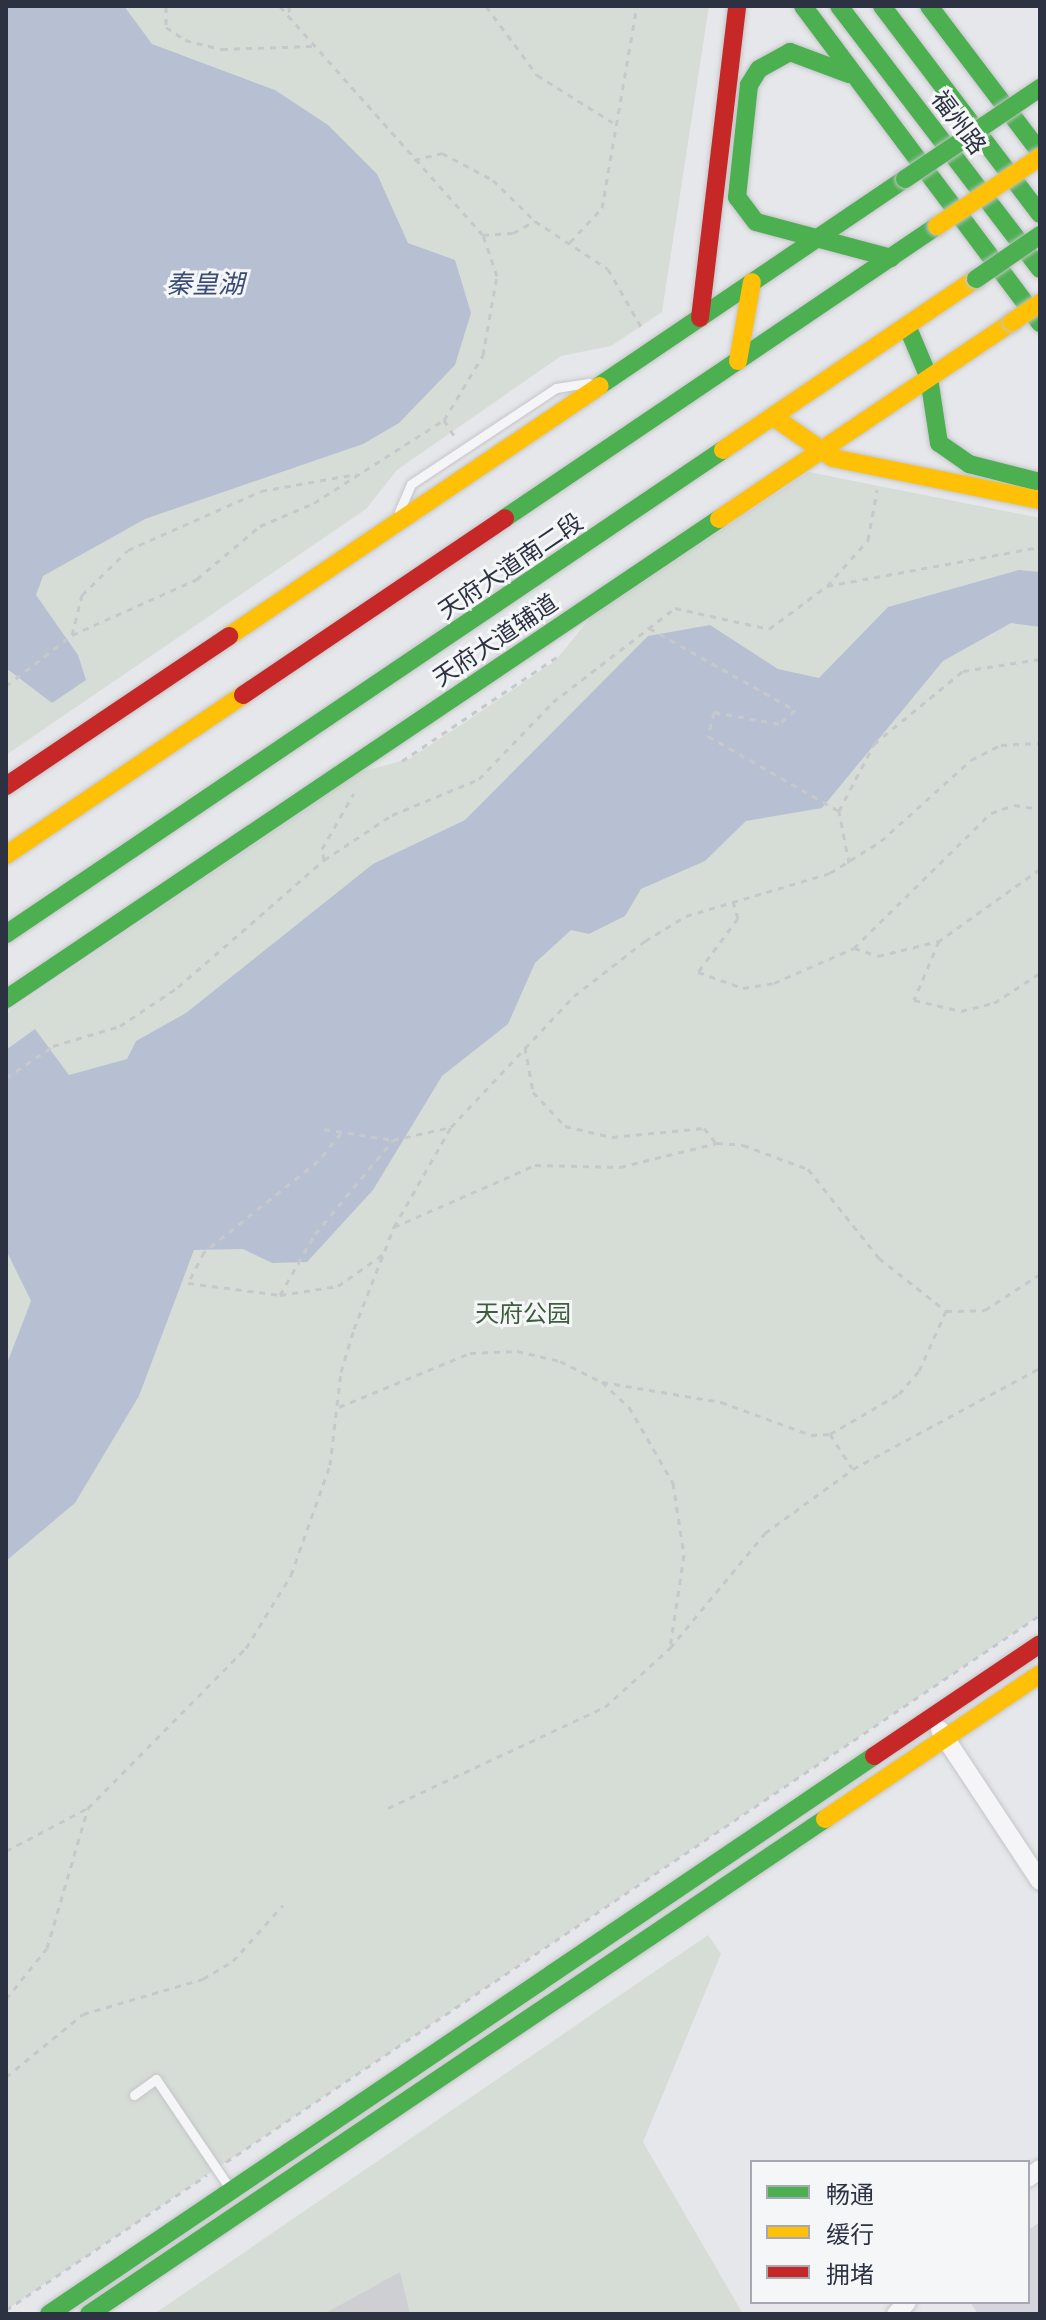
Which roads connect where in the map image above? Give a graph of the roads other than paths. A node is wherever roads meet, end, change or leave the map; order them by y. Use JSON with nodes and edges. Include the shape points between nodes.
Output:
{"nodes":[{"id":1,"x":737,"y":6,"type":"edge"},
{"id":2,"x":803,"y":6,"type":"edge"},
{"id":3,"x":839,"y":6,"type":"edge"},
{"id":4,"x":882,"y":6,"type":"edge"},
{"id":5,"x":929,"y":6,"type":"edge"},
{"id":6,"x":941,"y":14,"type":"edge"},
{"id":7,"x":849,"y":74,"type":"junction"},
{"id":8,"x":1040,"y":88,"type":"edge"},
{"id":9,"x":1040,"y":154,"type":"edge"},
{"id":10,"x":1040,"y":214,"type":"edge"},
{"id":11,"x":1040,"y":235,"type":"edge"},
{"id":12,"x":816,"y":240,"type":"junction"},
{"id":13,"x":891,"y":258,"type":"junction"},
{"id":14,"x":1040,"y":269,"type":"edge"},
{"id":15,"x":752,"y":282,"type":"junction"},
{"id":16,"x":1040,"y":303,"type":"edge"},
{"id":17,"x":700,"y":318,"type":"junction"},
{"id":18,"x":1040,"y":323,"type":"edge"},
{"id":19,"x":908,"y":328,"type":"junction"},
{"id":20,"x":738,"y":361,"type":"junction"},
{"id":21,"x":929,"y":378,"type":"junction"},
{"id":22,"x":775,"y":418,"type":"junction"},
{"id":23,"x":819,"y":451,"type":"junction"},
{"id":24,"x":1040,"y":481,"type":"edge"},
{"id":25,"x":1040,"y":500,"type":"edge"},
{"id":26,"x":6,"y":786,"type":"edge"},
{"id":27,"x":6,"y":855,"type":"edge"},
{"id":28,"x":6,"y":934,"type":"edge"},
{"id":29,"x":6,"y":999,"type":"edge"},
{"id":30,"x":1040,"y":1644,"type":"edge"},
{"id":31,"x":1040,"y":1674,"type":"edge"},
{"id":32,"x":932,"y":1716,"type":"junction"},
{"id":33,"x":944,"y":1739,"type":"junction"},
{"id":34,"x":1040,"y":1881,"type":"edge"},
{"id":35,"x":134,"y":2095,"type":"dead end"},
{"id":36,"x":233,"y":2192,"type":"junction"},
{"id":37,"x":49,"y":2314,"type":"edge"},
{"id":38,"x":89,"y":2314,"type":"edge"}],
"edges":[{"from":1,"to":17,"type":"main road"},
{"from":2,"to":7,"type":"main road"},
{"from":3,"to":14,"type":"main road","name":"福州路"},
{"from":4,"to":10,"type":"main road","name":"福州路"},
{"from":5,"to":6,"type":"main road"},
{"from":6,"to":9,"type":"main road"},
{"from":7,"to":12,"type":"main road","via":[[790,52],[773,58],[749,85],[737,197],[756,222]]},
{"from":7,"to":18,"type":"main road"},
{"from":8,"to":12,"type":"main road","bridge":true},
{"from":9,"to":13,"type":"main road","name":"天府大道南二段","bridge":true},
{"from":11,"to":19,"type":"main road","name":"天府大道南二段","bridge":true},
{"from":12,"to":13,"type":"main road"},
{"from":12,"to":15,"type":"main road"},
{"from":13,"to":20,"type":"main road","name":"天府大道南二段"},
{"from":15,"to":17,"type":"main road"},
{"from":15,"to":20,"type":"main road"},
{"from":16,"to":21,"type":"main road","name":"天府大道辅道","bridge":true},
{"from":17,"to":26,"type":"main road"},
{"from":19,"to":21,"type":"main road"},
{"from":19,"to":22,"type":"main road","name":"天府大道南二段"},
{"from":20,"to":27,"type":"main road","name":"天府大道南二段"},
{"from":21,"to":23,"type":"main road","name":"天府大道辅道"},
{"from":21,"to":24,"type":"main road","via":[[935,428],[946,451],[969,464]]},
{"from":22,"to":23,"type":"main road"},
{"from":22,"to":28,"type":"main road","name":"天府大道南二段"},
{"from":23,"to":25,"type":"main road"},
{"from":23,"to":29,"type":"main road","name":"天府大道辅道"},
{"from":30,"to":32,"type":"main road"},
{"from":31,"to":33,"type":"main road"},
{"from":32,"to":33,"type":"street"},
{"from":32,"to":36,"type":"main road"},
{"from":33,"to":34,"type":"street"},
{"from":33,"to":38,"type":"main road"},
{"from":35,"to":36,"type":"lane","via":[[156,2079]]},
{"from":36,"to":37,"type":"main road"}]}
